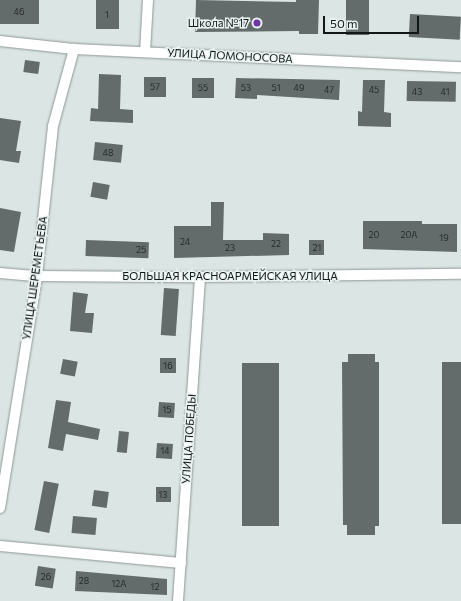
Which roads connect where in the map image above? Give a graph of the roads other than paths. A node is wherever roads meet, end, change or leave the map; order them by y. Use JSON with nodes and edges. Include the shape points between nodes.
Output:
{"nodes":[{"id":1,"x":148,"y":0,"type":"edge"},
{"id":2,"x":0,"y":42,"type":"edge"},
{"id":3,"x":74,"y":49,"type":"junction"},
{"id":4,"x":144,"y":52,"type":"junction"},
{"id":5,"x":461,"y":67,"type":"edge"},
{"id":6,"x":0,"y":273,"type":"edge"},
{"id":7,"x":461,"y":274,"type":"edge"},
{"id":8,"x":37,"y":276,"type":"junction"},
{"id":9,"x":200,"y":277,"type":"junction"},
{"id":10,"x":0,"y":508,"type":"edge"},
{"id":11,"x":0,"y":546,"type":"edge"},
{"id":12,"x":181,"y":563,"type":"junction"},
{"id":13,"x":178,"y":601,"type":"edge"}],
"edges":[{"from":1,"to":4,"type":"street"},
{"from":2,"to":3,"type":"street","name":"УЛИЦА ЛОМОНОСОВА"},
{"from":3,"to":4,"type":"street","name":"УЛИЦА ЛОМОНОСОВА"},
{"from":3,"to":8,"type":"street","name":"УЛИЦА ШЕРЕМЕТЬЕВА","via":[[53,126]]},
{"from":4,"to":5,"type":"street","name":"УЛИЦА ЛОМОНОСОВА"},
{"from":6,"to":8,"type":"street","name":"БОЛЬШАЯ КРАСНОАРМЕЙСКАЯ УЛИЦА"},
{"from":7,"to":9,"type":"street","name":"БОЛЬШАЯ КРАСНОАРМЕЙСКАЯ УЛИЦА"},
{"from":8,"to":9,"type":"street","name":"БОЛЬШАЯ КРАСНОАРМЕЙСКАЯ УЛИЦА"},
{"from":8,"to":10,"type":"street","name":"УЛИЦА ШЕРЕМЕТЬЕВА"},
{"from":9,"to":12,"type":"street","name":"УЛИЦА ПОБЕДЫ"},
{"from":11,"to":12,"type":"street"},
{"from":12,"to":13,"type":"street","name":"УЛИЦА ПОБЕДЫ"}]}
